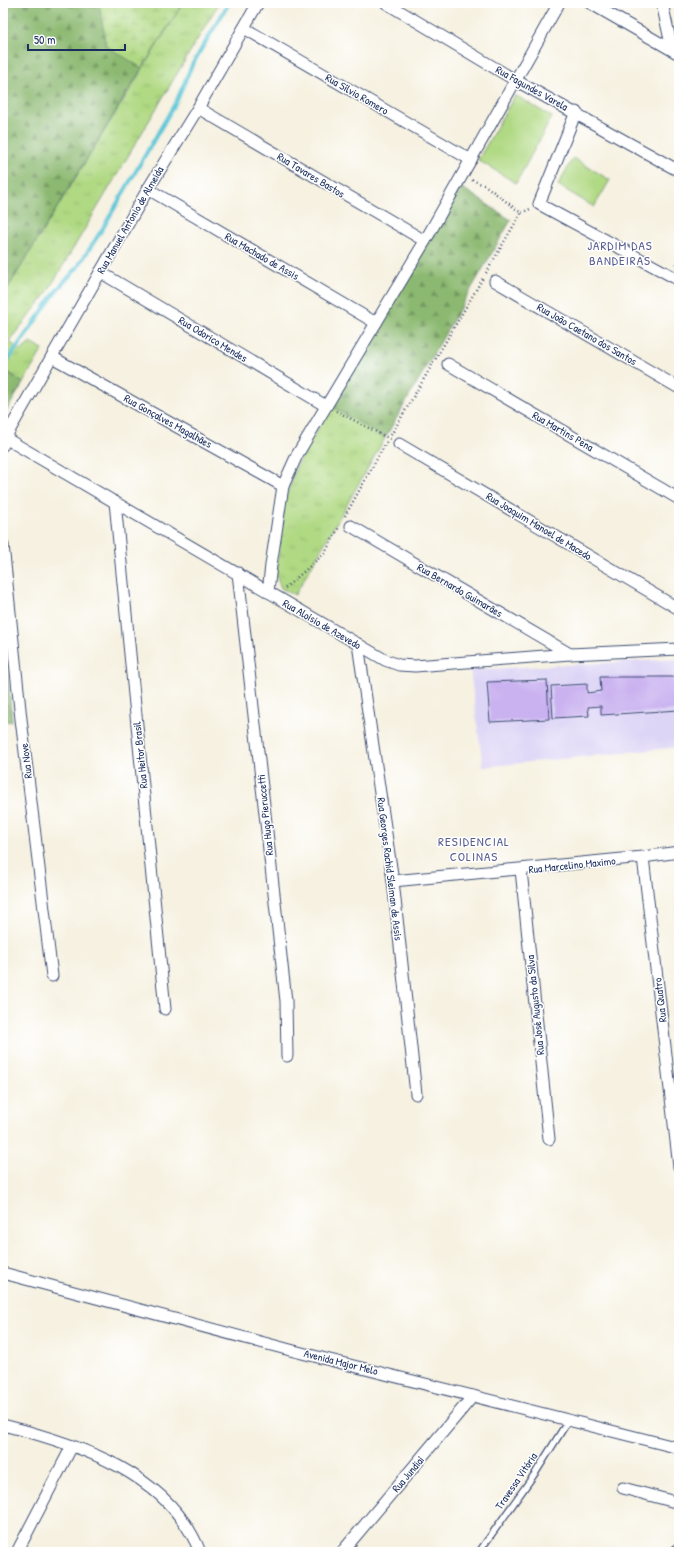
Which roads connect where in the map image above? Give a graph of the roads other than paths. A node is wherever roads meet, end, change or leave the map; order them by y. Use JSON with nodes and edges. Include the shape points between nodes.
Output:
{"nodes":[{"id":1,"x":258,"y":3,"type":"edge"},
{"id":2,"x":386,"y":3,"type":"edge"},
{"id":3,"x":559,"y":3,"type":"edge"},
{"id":4,"x":590,"y":3,"type":"edge"},
{"id":5,"x":662,"y":3,"type":"edge"},
{"id":6,"x":244,"y":28,"type":"junction"},
{"id":7,"x":675,"y":52,"type":"edge"},
{"id":8,"x":515,"y":80,"type":"junction"},
{"id":9,"x":198,"y":108,"type":"junction"},
{"id":10,"x":576,"y":112,"type":"junction"},
{"id":11,"x":471,"y":160,"type":"junction"},
{"id":12,"x":679,"y":171,"type":"edge"},
{"id":13,"x":148,"y":189,"type":"junction"},
{"id":14,"x":425,"y":241,"type":"junction"},
{"id":15,"x":100,"y":272,"type":"junction"},
{"id":16,"x":495,"y":280,"type":"dead end"},
{"id":17,"x":679,"y":280,"type":"edge"},
{"id":18,"x":376,"y":323,"type":"junction"},
{"id":19,"x":52,"y":357,"type":"junction"},
{"id":20,"x":448,"y":364,"type":"dead end"},
{"id":21,"x":679,"y":388,"type":"edge"},
{"id":22,"x":326,"y":406,"type":"junction"},
{"id":23,"x":4,"y":442,"type":"edge"},
{"id":24,"x":399,"y":444,"type":"road end"},
{"id":25,"x":283,"y":486,"type":"junction"},
{"id":26,"x":679,"y":499,"type":"edge"},
{"id":27,"x":115,"y":502,"type":"junction"},
{"id":28,"x":344,"y":524,"type":"road end"},
{"id":29,"x":3,"y":545,"type":"edge"},
{"id":30,"x":238,"y":573,"type":"junction"},
{"id":31,"x":272,"y":595,"type":"junction"},
{"id":32,"x":679,"y":609,"type":"edge"},
{"id":33,"x":358,"y":644,"type":"junction"},
{"id":34,"x":679,"y":649,"type":"edge"},
{"id":35,"x":570,"y":654,"type":"junction"},
{"id":36,"x":679,"y":852,"type":"edge"},
{"id":37,"x":643,"y":857,"type":"junction"},
{"id":38,"x":521,"y":870,"type":"junction"},
{"id":39,"x":393,"y":881,"type":"junction"},
{"id":40,"x":52,"y":976,"type":"dead end"},
{"id":41,"x":165,"y":1009,"type":"dead end"},
{"id":42,"x":287,"y":1056,"type":"dead end"},
{"id":43,"x":416,"y":1094,"type":"dead end"},
{"id":44,"x":549,"y":1139,"type":"dead end"},
{"id":45,"x":679,"y":1166,"type":"edge"},
{"id":46,"x":3,"y":1273,"type":"edge"},
{"id":47,"x":474,"y":1396,"type":"junction"},
{"id":48,"x":568,"y":1421,"type":"junction"},
{"id":49,"x":3,"y":1425,"type":"edge"},
{"id":50,"x":72,"y":1446,"type":"junction"},
{"id":51,"x":679,"y":1448,"type":"edge"},
{"id":52,"x":623,"y":1488,"type":"dead end"},
{"id":53,"x":679,"y":1503,"type":"edge"},
{"id":54,"x":679,"y":1548,"type":"edge"},
{"id":55,"x":17,"y":1552,"type":"edge"},
{"id":56,"x":200,"y":1552,"type":"edge"},
{"id":57,"x":342,"y":1552,"type":"edge"},
{"id":58,"x":480,"y":1552,"type":"edge"},
{"id":59,"x":676,"y":1552,"type":"edge"}],
"edges":[{"from":1,"to":6,"type":"street","name":"Rua Manuel Antonio de Almeida"},
{"from":2,"to":8,"type":"street","name":"Rua Fagundes Varela"},
{"from":3,"to":8,"type":"street"},
{"from":4,"to":7,"type":"street"},
{"from":5,"to":7,"type":"street"},
{"from":6,"to":9,"type":"street","name":"Rua Manuel Antonio de Almeida"},
{"from":6,"to":11,"type":"street","name":"Rua Sílvio Romero"},
{"from":8,"to":10,"type":"street","name":"Rua Fagundes Varela"},
{"from":8,"to":11,"type":"street"},
{"from":9,"to":13,"type":"street","name":"Rua Manuel Antonio de Almeida"},
{"from":9,"to":14,"type":"street","name":"Rua Tavares Bastos"},
{"from":10,"to":12,"type":"street","name":"Rua Fagundes Varela"},
{"from":10,"to":17,"type":"street","via":[[539,204]]},
{"from":11,"to":14,"type":"street"},
{"from":13,"to":15,"type":"street","name":"Rua Manuel Antonio de Almeida"},
{"from":13,"to":18,"type":"street","name":"Rua Machado de Assis"},
{"from":14,"to":18,"type":"street"},
{"from":15,"to":19,"type":"street","name":"Rua Manuel Antonio de Almeida"},
{"from":15,"to":22,"type":"street","name":"Rua Odorico Mendes"},
{"from":16,"to":21,"type":"street","name":"Rua João Caetano dos Santos"},
{"from":18,"to":22,"type":"street"},
{"from":19,"to":23,"type":"street","name":"Rua Manuel Antonio de Almeida"},
{"from":19,"to":25,"type":"street","name":"Rua Gonçalves Magalhães"},
{"from":20,"to":26,"type":"street","name":"Rua Martins Pena"},
{"from":22,"to":25,"type":"street","via":[[297,454]]},
{"from":23,"to":27,"type":"street","name":"Rua Aloísio de Azevedo"},
{"from":24,"to":32,"type":"street","name":"Rua Joaquim Manoel de Macedo"},
{"from":25,"to":31,"type":"street","via":[[273,550]]},
{"from":27,"to":30,"type":"street","name":"Rua Aloísio de Azevedo"},
{"from":27,"to":41,"type":"street","name":"Rua Heitor Brasil"},
{"from":28,"to":35,"type":"street","name":"Rua Bernardo Guimarães"},
{"from":29,"to":40,"type":"street","name":"Rua Nove"},
{"from":30,"to":31,"type":"street","name":"Rua Aloísio de Azevedo"},
{"from":30,"to":42,"type":"street","name":"Rua Hugo Pieruccetti","via":[[286,1001]]},
{"from":31,"to":33,"type":"street","name":"Rua Aloísio de Azevedo"},
{"from":33,"to":35,"type":"street","name":"Rua Aloísio de Azevedo","via":[[385,660],[399,665],[415,666]]},
{"from":33,"to":39,"type":"street","name":"Rua Georges Rachid Sleiman de Assis"},
{"from":34,"to":35,"type":"street","name":"Rua Aloísio de Azevedo"},
{"from":36,"to":37,"type":"street","name":"Rua Marcelino Maximo"},
{"from":37,"to":38,"type":"street","name":"Rua Marcelino Maximo"},
{"from":37,"to":45,"type":"street","name":"Rua Quatro"},
{"from":38,"to":39,"type":"street","name":"Rua Marcelino Maximo"},
{"from":38,"to":44,"type":"street","name":"Rua José Augusto da Silva"},
{"from":39,"to":43,"type":"street","name":"Rua Georges Rachid Sleiman de Assis"},
{"from":46,"to":47,"type":"street","name":"Avenida Major Melo"},
{"from":47,"to":48,"type":"street","name":"Avenida Major Melo"},
{"from":47,"to":57,"type":"street","name":"Rua Jundiaí"},
{"from":48,"to":51,"type":"street","name":"Avenida Major Melo"},
{"from":48,"to":58,"type":"lane","name":"Travessa Vitória"},
{"from":49,"to":50,"type":"street"},
{"from":50,"to":55,"type":"street"},
{"from":50,"to":56,"type":"street","via":[[109,1460],[136,1476],[159,1495],[177,1513]]},
{"from":52,"to":53,"type":"street"},
{"from":54,"to":59,"type":"street"}]}
